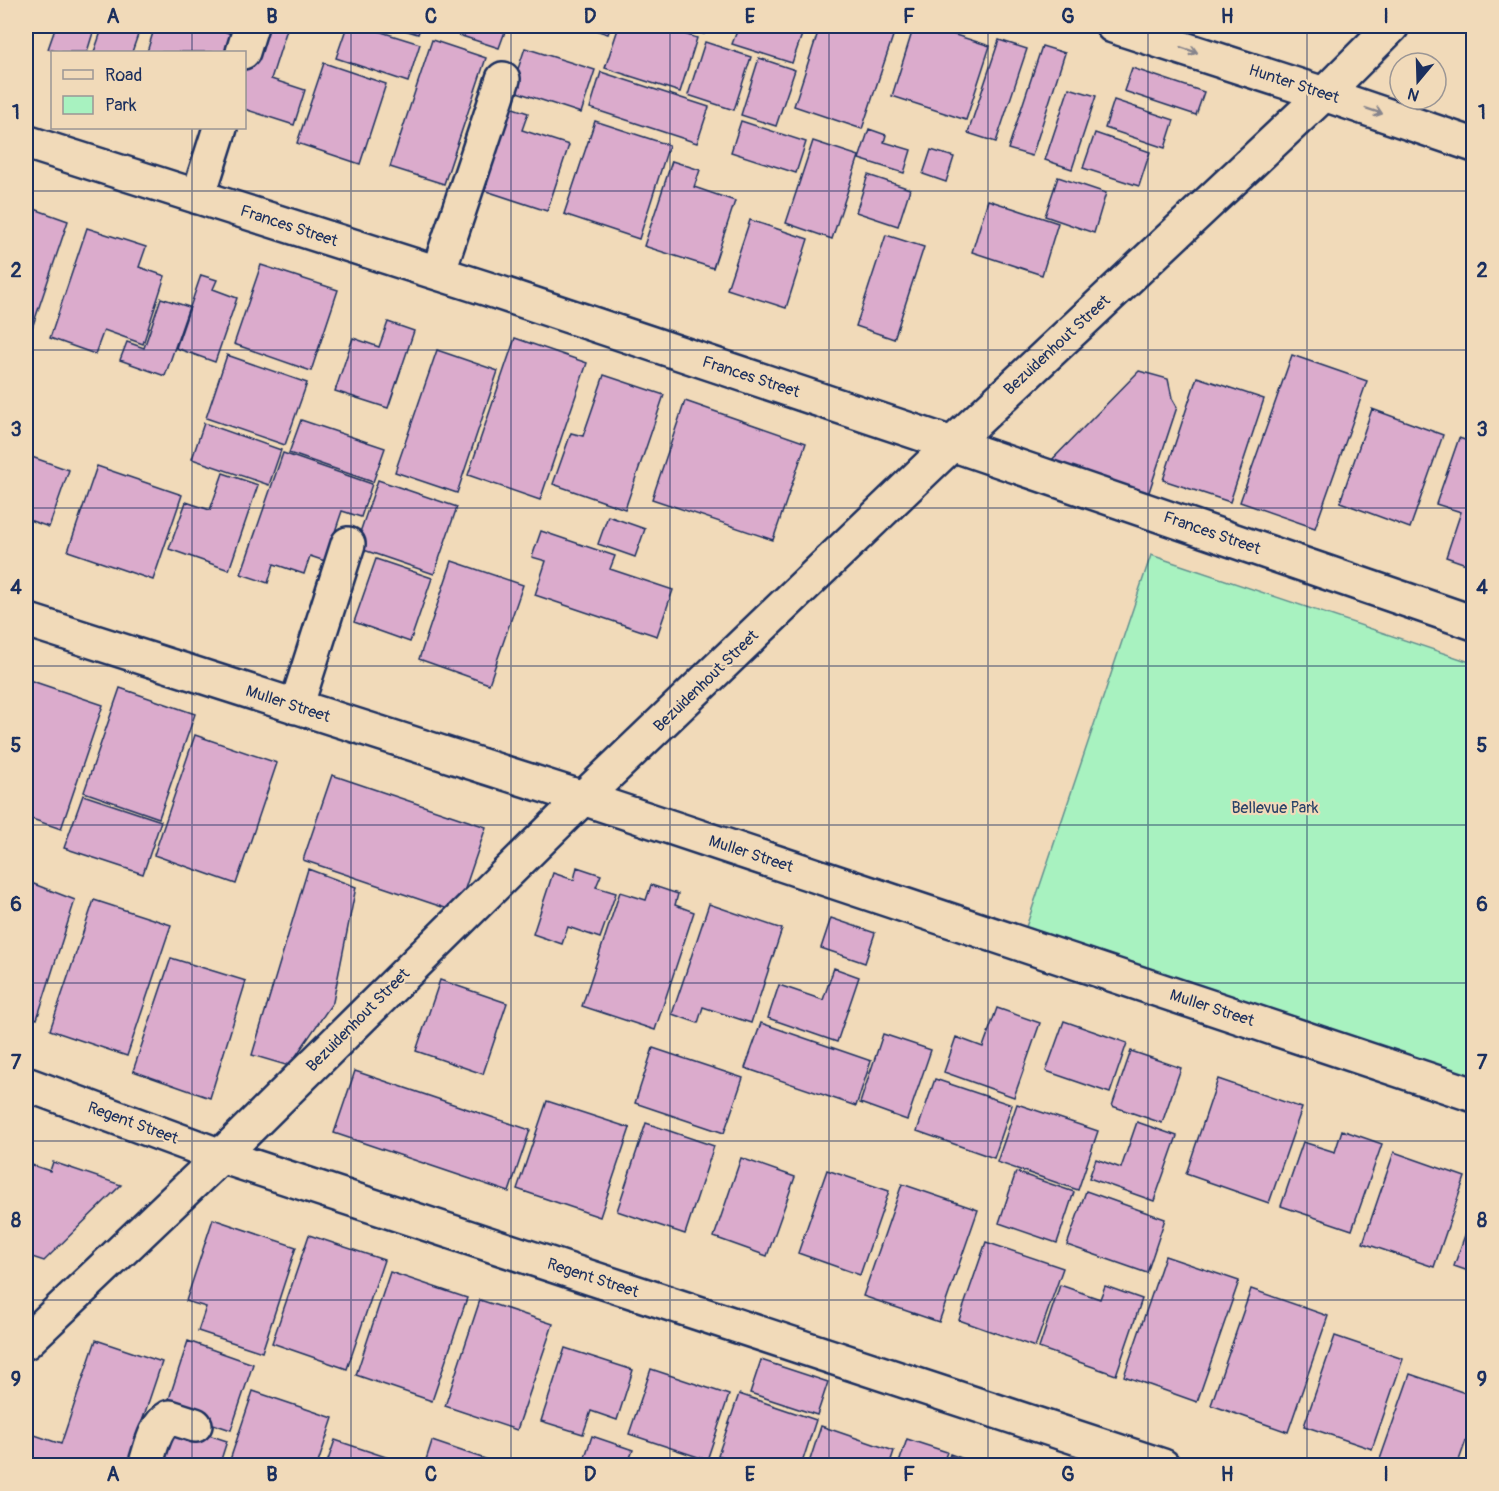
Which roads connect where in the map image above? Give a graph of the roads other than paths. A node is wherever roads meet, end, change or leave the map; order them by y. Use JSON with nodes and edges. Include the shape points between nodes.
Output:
{"nodes":[{"id":1,"x":251,"y":26,"type":"edge"},
{"id":2,"x":1113,"y":26,"type":"edge"},
{"id":3,"x":1392,"y":26,"type":"edge"},
{"id":4,"x":243,"y":51,"type":"edge"},
{"id":5,"x":503,"y":79,"type":"dead end"},
{"id":6,"x":1324,"y":94,"type":"junction"},
{"id":7,"x":220,"y":129,"type":"edge"},
{"id":8,"x":26,"y":142,"type":"edge"},
{"id":9,"x":1473,"y":145,"type":"edge"},
{"id":10,"x":198,"y":197,"type":"junction"},
{"id":11,"x":438,"y":273,"type":"junction"},
{"id":12,"x":952,"y":444,"type":"junction"},
{"id":13,"x":348,"y":544,"type":"dead end"},
{"id":14,"x":26,"y":620,"type":"edge"},
{"id":15,"x":1473,"y":623,"type":"edge"},
{"id":16,"x":296,"y":707,"type":"junction"},
{"id":17,"x":583,"y":798,"type":"junction"},
{"id":18,"x":26,"y":1084,"type":"edge"},
{"id":19,"x":1473,"y":1095,"type":"edge"},
{"id":20,"x":221,"y":1156,"type":"junction"},
{"id":21,"x":26,"y":1342,"type":"edge"},
{"id":22,"x":195,"y":1425,"type":"dead end"},
{"id":23,"x":145,"y":1466,"type":"edge"},
{"id":24,"x":1163,"y":1466,"type":"edge"}],
"edges":[{"from":1,"to":4,"type":"street"},
{"from":2,"to":6,"type":"street","name":"Hunter Street","one_way":true},
{"from":3,"to":6,"type":"street","name":"Bezuidenhout Street"},
{"from":5,"to":11,"type":"street"},
{"from":6,"to":9,"type":"street","name":"Hunter Street","one_way":true},
{"from":6,"to":12,"type":"street","name":"Bezuidenhout Street"},
{"from":7,"to":10,"type":"street"},
{"from":8,"to":10,"type":"street","name":"Frances Street"},
{"from":10,"to":11,"type":"street","name":"Frances Street"},
{"from":11,"to":12,"type":"street","name":"Frances Street"},
{"from":12,"to":15,"type":"street","name":"Frances Street"},
{"from":12,"to":17,"type":"street","name":"Bezuidenhout Street"},
{"from":13,"to":16,"type":"street"},
{"from":14,"to":16,"type":"street","name":"Muller Street"},
{"from":16,"to":17,"type":"street","name":"Muller Street"},
{"from":17,"to":19,"type":"street","name":"Muller Street"},
{"from":17,"to":20,"type":"street","name":"Bezuidenhout Street"},
{"from":18,"to":20,"type":"street","name":"Regent Street"},
{"from":20,"to":21,"type":"street","name":"Bezuidenhout Street"},
{"from":20,"to":24,"type":"street","name":"Regent Street"},
{"from":22,"to":23,"type":"street","via":[[170,1417],[163,1421]]}]}
